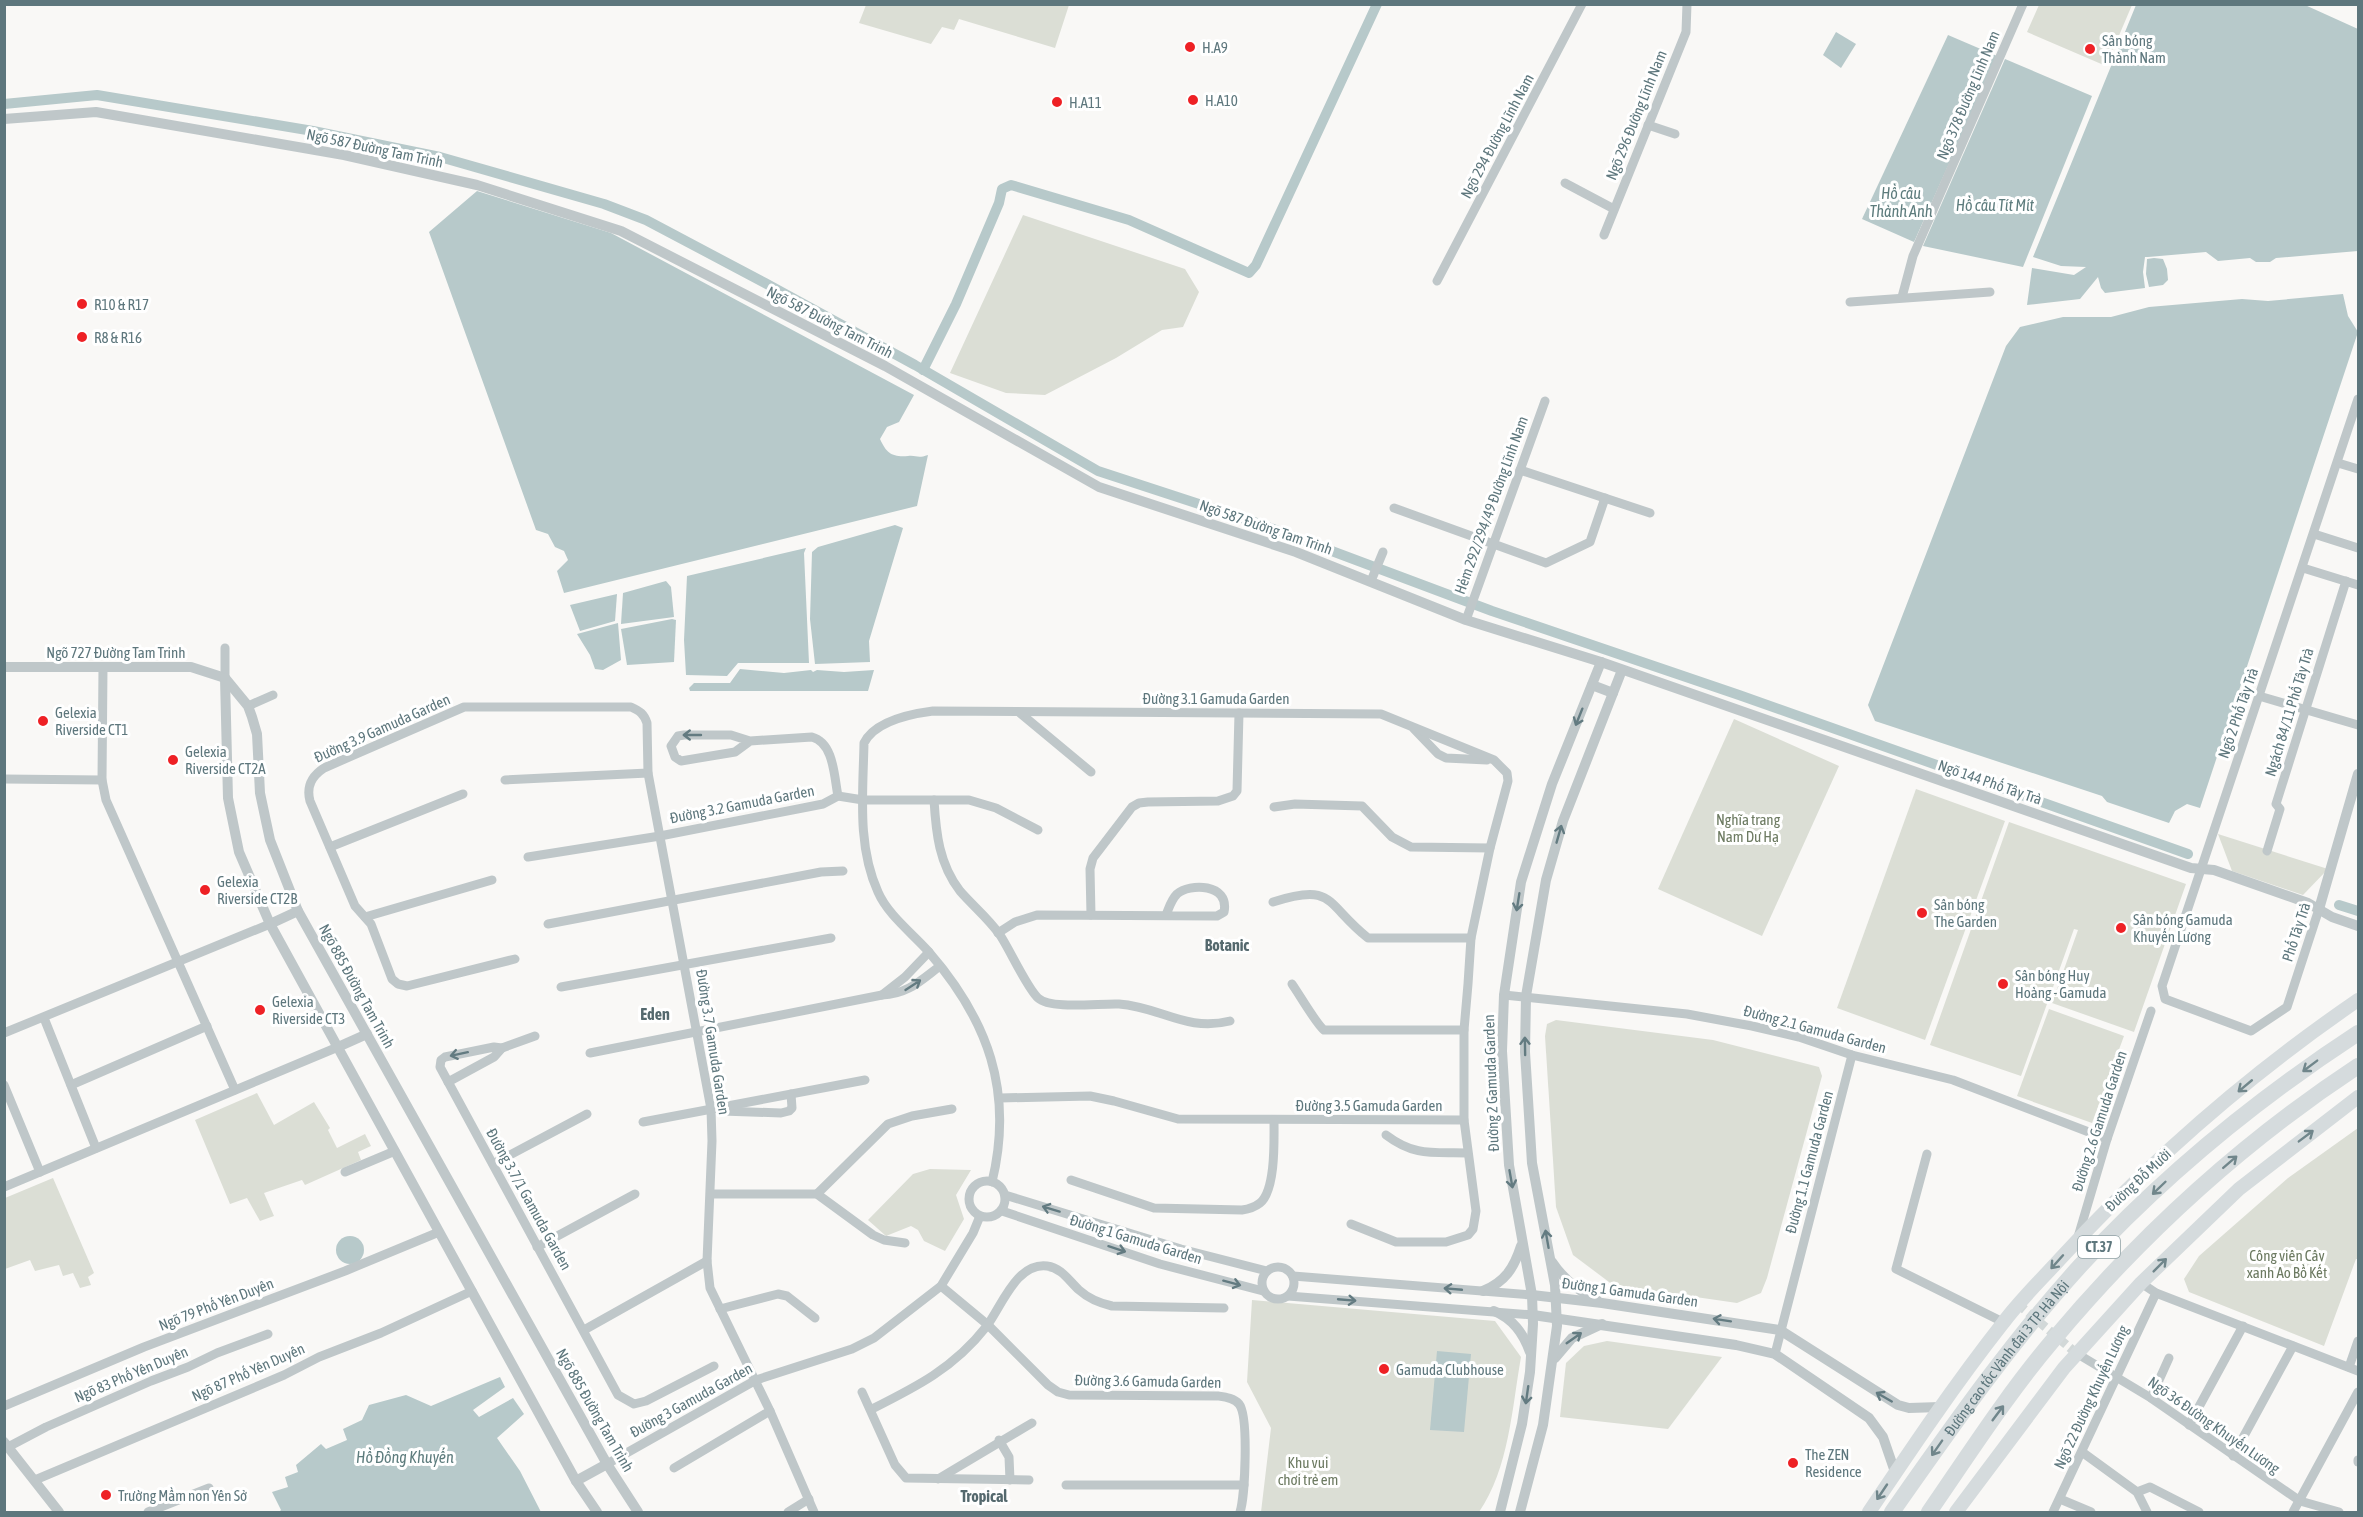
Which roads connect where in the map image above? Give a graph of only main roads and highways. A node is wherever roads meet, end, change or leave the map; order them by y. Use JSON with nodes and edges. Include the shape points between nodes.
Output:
{"nodes":[{"id":1,"x":2358,"y":1000,"type":"edge"},
{"id":2,"x":2358,"y":1033,"type":"edge"},
{"id":3,"x":2358,"y":1066,"type":"edge"},
{"id":4,"x":2358,"y":1097,"type":"edge"},
{"id":5,"x":1869,"y":1512,"type":"edge"},
{"id":6,"x":1892,"y":1512,"type":"edge"},
{"id":7,"x":1929,"y":1512,"type":"edge"},
{"id":8,"x":1956,"y":1512,"type":"edge"}],
"edges":[{"from":1,"to":5,"type":"main road","name":"Đường Đỗ Mười","one_way":true,"via":[[2183,1138],[2078,1239],[2003,1322]]},
{"from":2,"to":6,"type":"highway","name":"Đường cao tốc Vành đai 3 TP. Hà Nội","number":"CT.37","one_way":true,"via":[[2183,1165],[2081,1266],[1958,1418]]},
{"from":7,"to":3,"type":"highway","name":"Đường cao tốc Vành đai 3 TP. Hà Nội","number":"CT.37","one_way":true,"via":[[2052,1341],[2102,1284],[2201,1187],[2259,1137]]},
{"from":8,"to":4,"type":"main road","one_way":true,"via":[[2076,1353],[2141,1283],[2238,1189]]}]}
